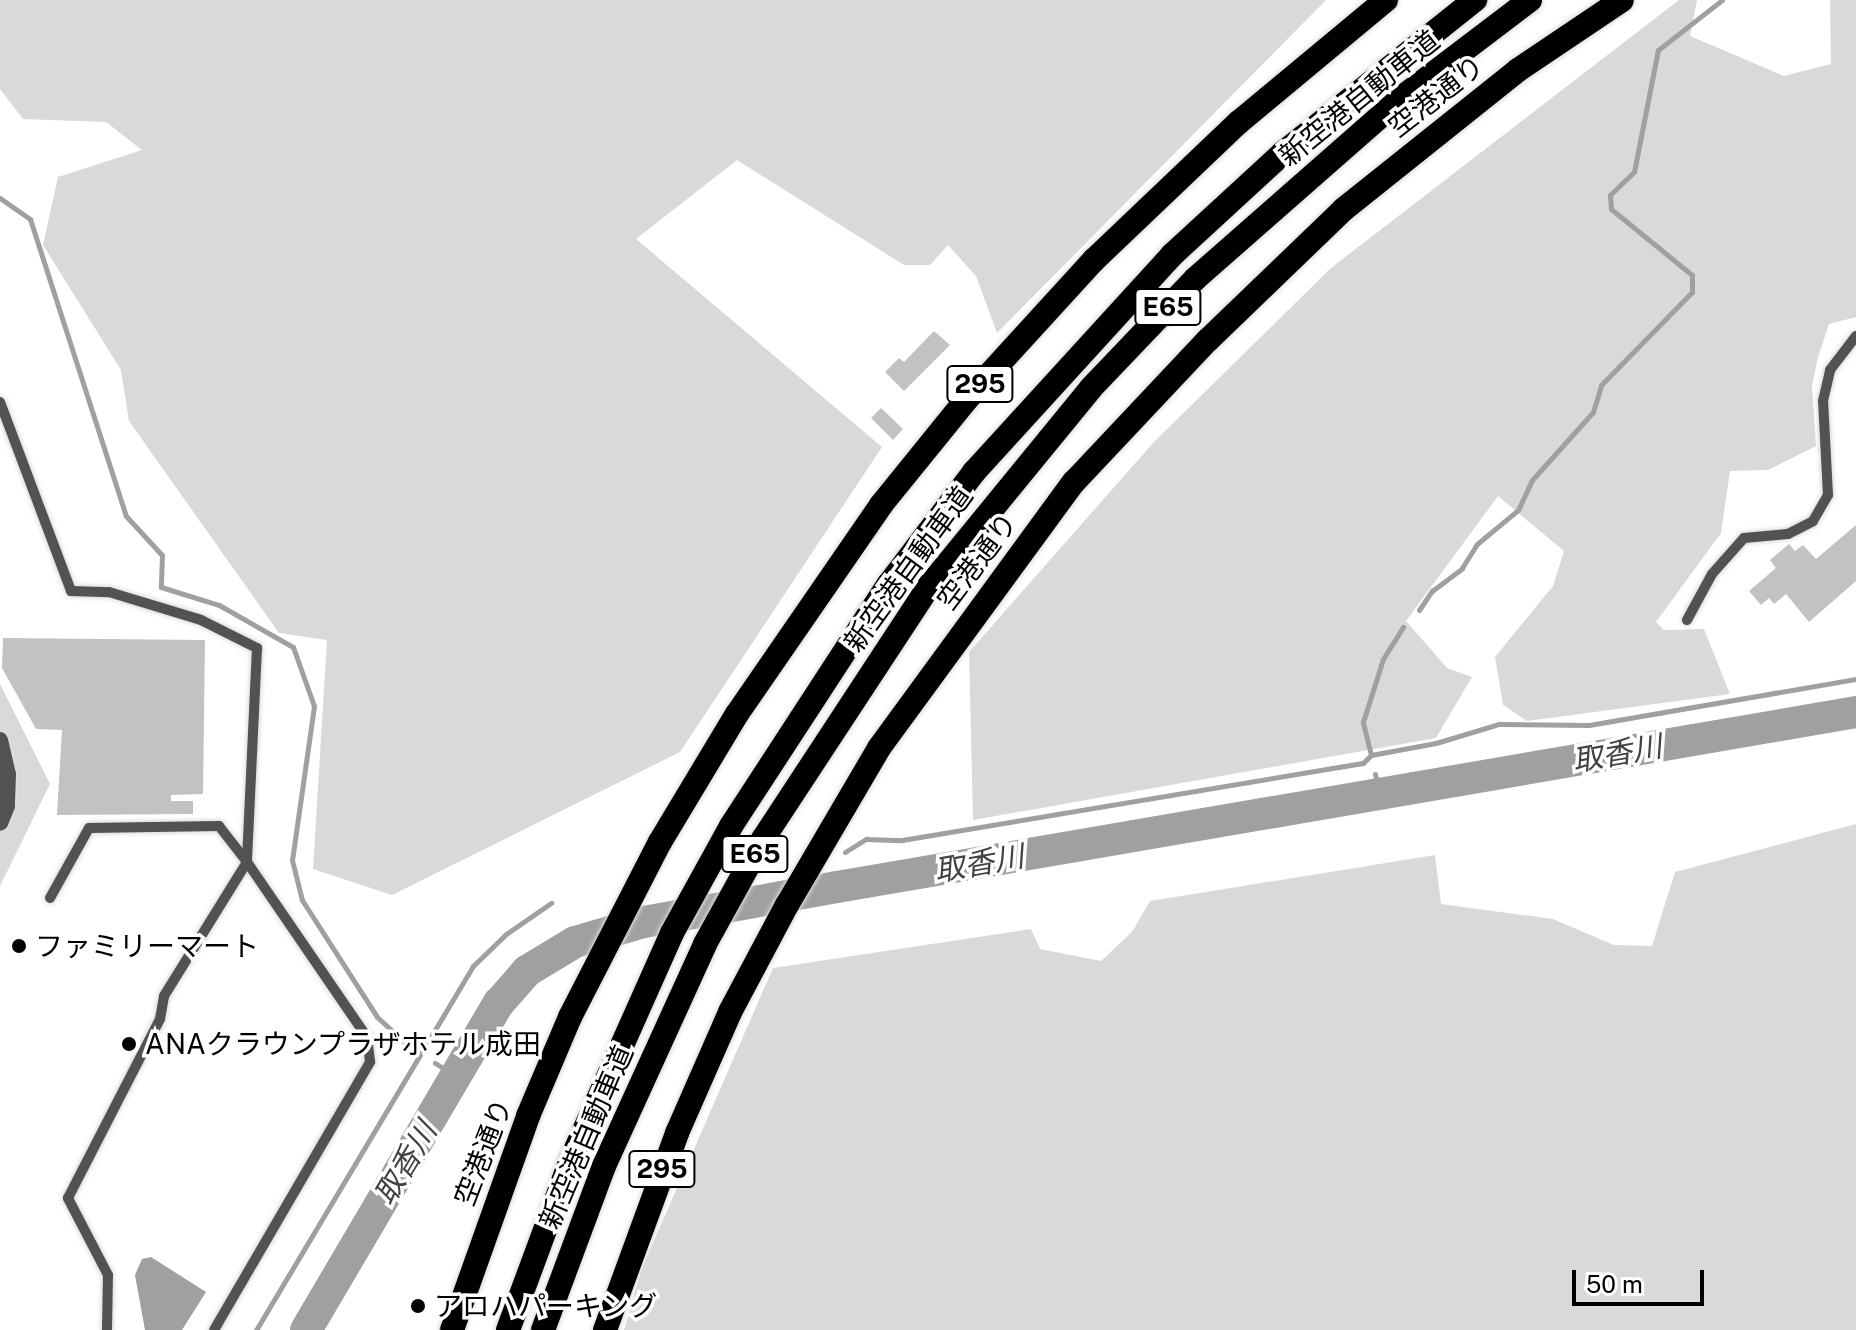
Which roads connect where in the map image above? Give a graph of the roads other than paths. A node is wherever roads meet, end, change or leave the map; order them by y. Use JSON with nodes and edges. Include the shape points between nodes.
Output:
{"nodes":[{"id":1,"x":1386,"y":0,"type":"edge"},
{"id":2,"x":1475,"y":0,"type":"edge"},
{"id":3,"x":1530,"y":0,"type":"edge"},
{"id":4,"x":1622,"y":0,"type":"edge"},
{"id":5,"x":1856,"y":336,"type":"edge"},
{"id":6,"x":0,"y":402,"type":"edge"},
{"id":7,"x":1687,"y":620,"type":"dead end"},
{"id":8,"x":0,"y":740,"type":"edge"},
{"id":9,"x":0,"y":823,"type":"edge"},
{"id":10,"x":247,"y":862,"type":"junction"},
{"id":11,"x":50,"y":898,"type":"dead end"},
{"id":12,"x":107,"y":1330,"type":"edge"},
{"id":13,"x":214,"y":1330,"type":"edge"},
{"id":14,"x":452,"y":1330,"type":"edge"},
{"id":15,"x":508,"y":1330,"type":"edge"},
{"id":16,"x":543,"y":1330,"type":"edge"},
{"id":17,"x":605,"y":1330,"type":"edge"}],
"edges":[{"from":1,"to":14,"type":"highway","name":"空港通り","number":"295","via":[[1239,122],[1149,207],[966,400],[881,505],[806,612],[660,842],[570,1017],[528,1116]]},
{"from":2,"to":15,"type":"highway","name":"新空港自動車道","number":"E65","via":[[1283,153],[1161,266],[974,472],[815,691],[672,933],[614,1058]]},
{"from":3,"to":16,"type":"highway","name":"新空港自動車道","number":"E65","via":[[1401,98],[1195,279],[1001,493],[868,673],[763,839],[658,1043],[587,1208]]},
{"from":4,"to":17,"type":"highway","name":"空港通り","number":"295","via":[[1428,139],[1344,209],[1208,340],[1074,482],[879,748],[730,1012],[671,1146]]},
{"from":5,"to":7,"type":"lane","via":[[1830,370],[1823,401],[1828,495],[1813,521],[1788,534],[1744,538],[1712,574]]},
{"from":6,"to":10,"type":"lane","via":[[71,591],[109,592],[201,620],[257,648]]},
{"from":8,"to":9,"type":"street","via":[[8,774],[7,806]]},
{"from":10,"to":11,"type":"lane","via":[[219,826],[89,828]]},
{"from":10,"to":12,"type":"lane","via":[[164,996],[160,1019],[68,1198],[108,1275]]},
{"from":10,"to":13,"type":"lane","via":[[367,1037],[370,1062]]}]}
